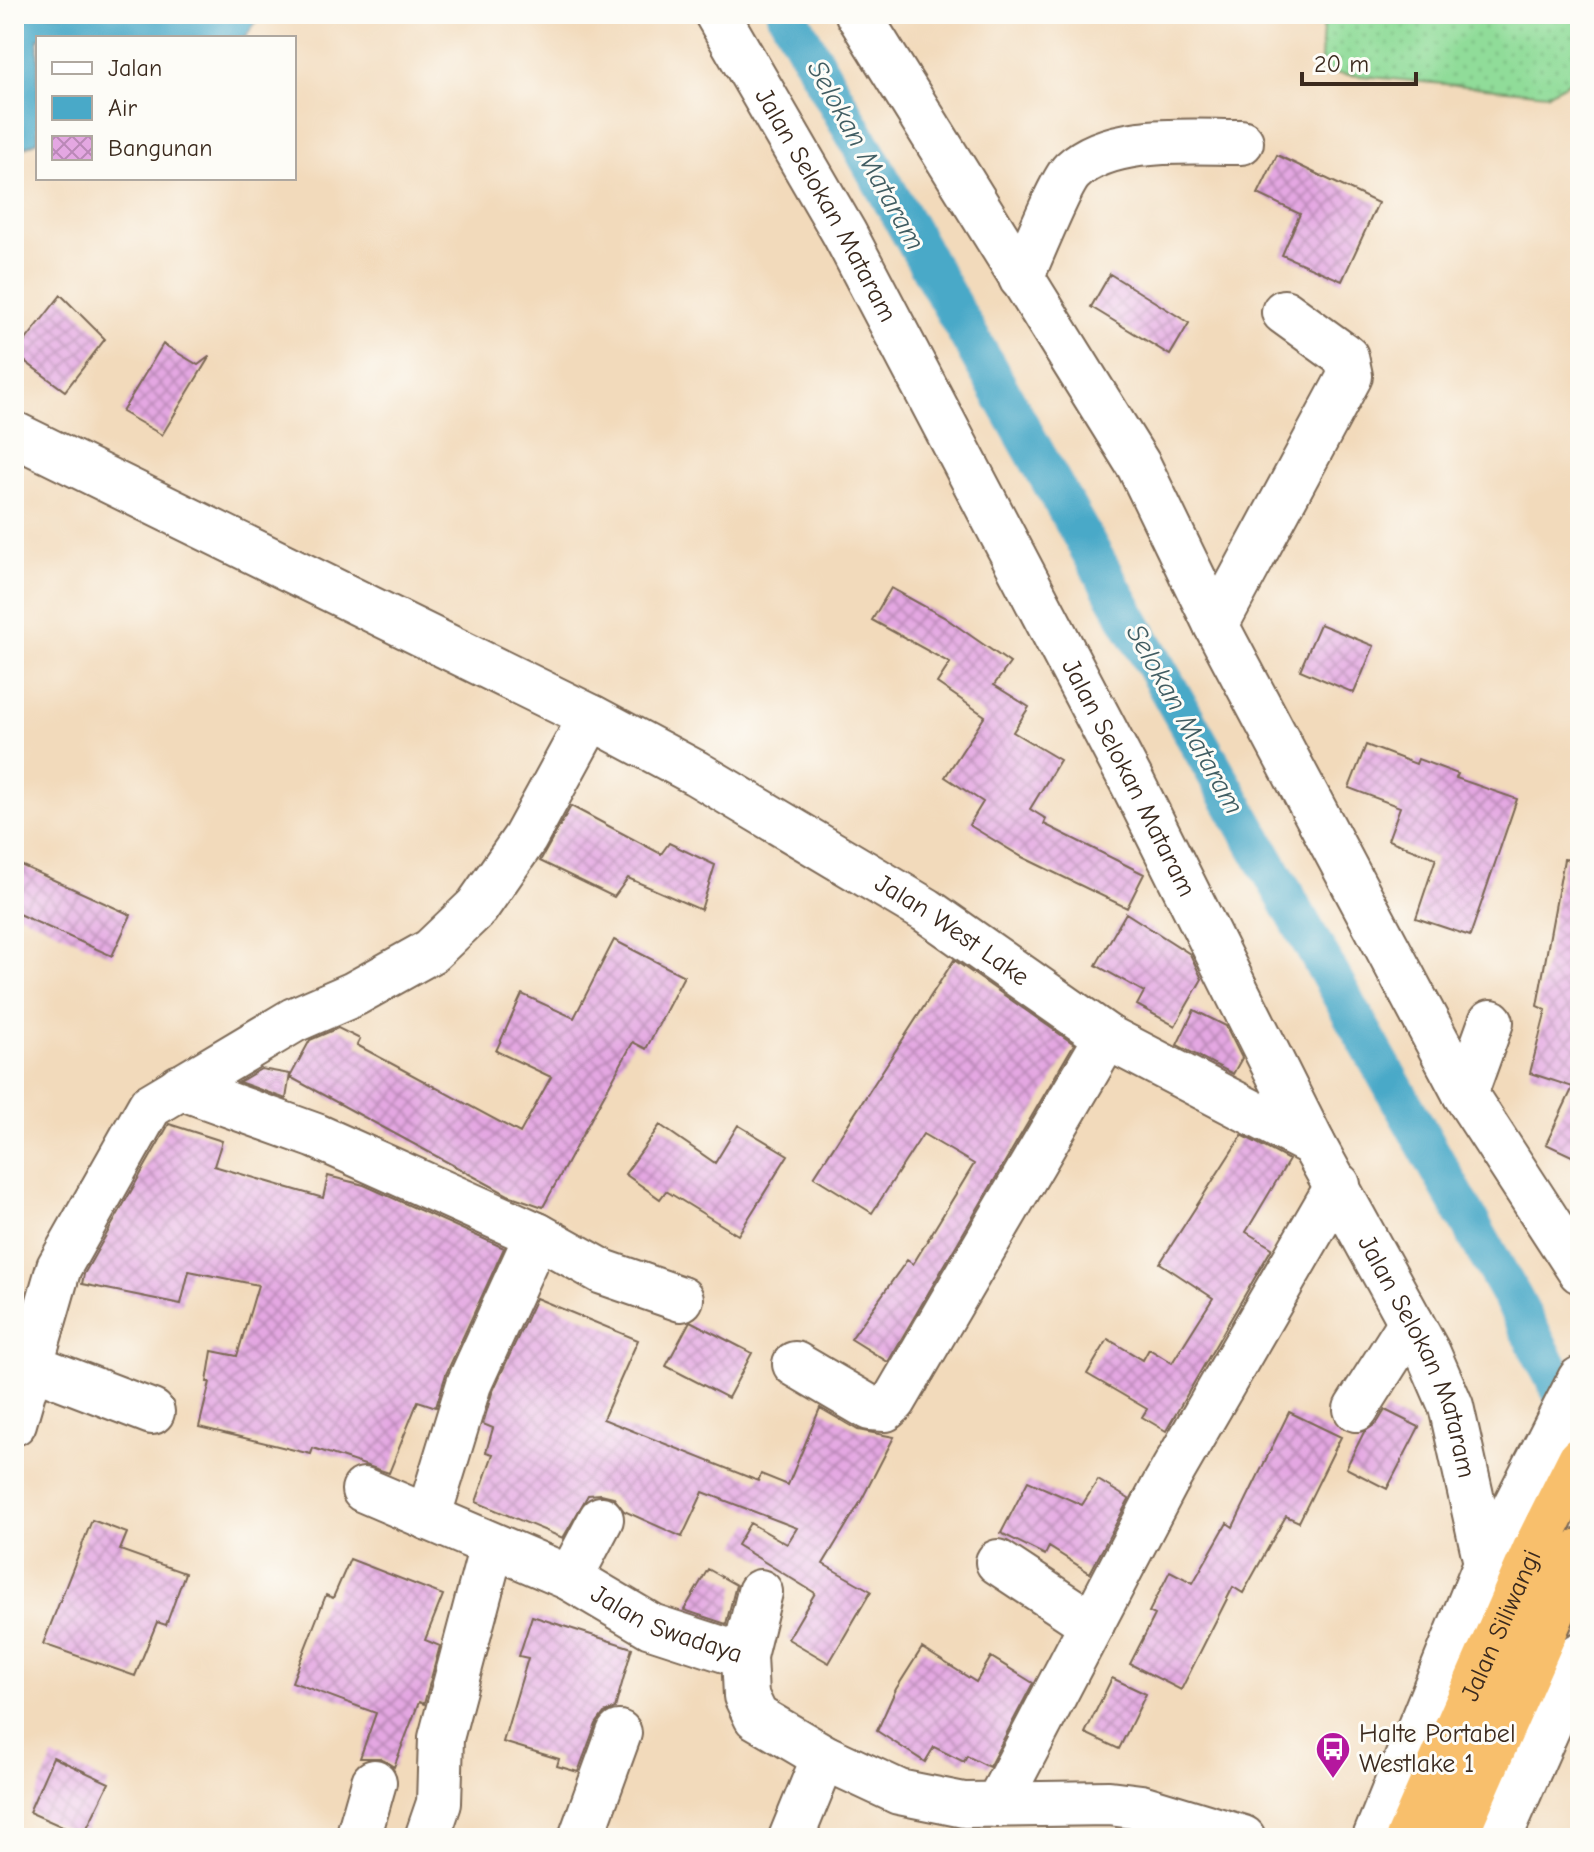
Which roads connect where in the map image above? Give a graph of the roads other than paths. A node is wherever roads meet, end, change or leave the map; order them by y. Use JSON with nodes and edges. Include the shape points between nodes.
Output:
{"nodes":[{"id":1,"x":717,"y":14,"type":"edge"},
{"id":2,"x":858,"y":14,"type":"edge"},
{"id":3,"x":1241,"y":142,"type":"dead end"},
{"id":4,"x":1021,"y":278,"type":"junction"},
{"id":5,"x":1284,"y":312,"type":"dead end"},
{"id":6,"x":14,"y":434,"type":"edge"},
{"id":7,"x":1216,"y":625,"type":"junction"},
{"id":8,"x":591,"y":717,"type":"junction"},
{"id":9,"x":1491,"y":1022,"type":"dead end"},
{"id":10,"x":1107,"y":1037,"type":"junction"},
{"id":11,"x":180,"y":1087,"type":"junction"},
{"id":12,"x":1465,"y":1094,"type":"junction"},
{"id":13,"x":1313,"y":1144,"type":"junction"},
{"id":14,"x":1338,"y":1185,"type":"junction"},
{"id":15,"x":537,"y":1235,"type":"junction"},
{"id":16,"x":1580,"y":1271,"type":"edge"},
{"id":17,"x":681,"y":1299,"type":"dead end"},
{"id":18,"x":1411,"y":1322,"type":"junction"},
{"id":19,"x":795,"y":1364,"type":"dead end"},
{"id":20,"x":29,"y":1365,"type":"junction"},
{"id":21,"x":1580,"y":1379,"type":"edge"},
{"id":22,"x":1356,"y":1409,"type":"dead end"},
{"id":23,"x":152,"y":1412,"type":"dead end"},
{"id":24,"x":14,"y":1423,"type":"edge"},
{"id":25,"x":1580,"y":1459,"type":"edge"},
{"id":26,"x":364,"y":1490,"type":"dead end"},
{"id":27,"x":428,"y":1518,"type":"junction"},
{"id":28,"x":601,"y":1519,"type":"dead end"},
{"id":29,"x":492,"y":1546,"type":"junction"},
{"id":30,"x":998,"y":1562,"type":"dead end"},
{"id":31,"x":1486,"y":1563,"type":"junction"},
{"id":32,"x":1572,"y":1568,"type":"edge"},
{"id":33,"x":570,"y":1578,"type":"junction"},
{"id":34,"x":760,"y":1592,"type":"dead end"},
{"id":35,"x":1092,"y":1624,"type":"junction"},
{"id":36,"x":744,"y":1656,"type":"junction"},
{"id":37,"x":1577,"y":1674,"type":"edge"},
{"id":38,"x":619,"y":1733,"type":"dead end"},
{"id":39,"x":824,"y":1757,"type":"junction"},
{"id":40,"x":374,"y":1782,"type":"dead end"},
{"id":41,"x":997,"y":1805,"type":"junction"},
{"id":42,"x":358,"y":1838,"type":"edge"},
{"id":43,"x":427,"y":1838,"type":"edge"},
{"id":44,"x":581,"y":1838,"type":"edge"},
{"id":45,"x":791,"y":1838,"type":"edge"},
{"id":46,"x":1243,"y":1838,"type":"edge"},
{"id":47,"x":1375,"y":1838,"type":"edge"},
{"id":48,"x":1408,"y":1838,"type":"edge"},
{"id":49,"x":1454,"y":1838,"type":"edge"},
{"id":50,"x":1499,"y":1838,"type":"edge"}],
"edges":[{"from":1,"to":13,"type":"street","name":"Jalan Selokan Mataram","via":[[859,261],[1132,782]]},
{"from":2,"to":4,"type":"street"},
{"from":3,"to":4,"type":"street","via":[[1152,142],[1092,159],[1071,172]]},
{"from":4,"to":7,"type":"street","via":[[1139,466]]},
{"from":5,"to":7,"type":"street","via":[[1346,357],[1350,376]]},
{"from":6,"to":8,"type":"street","name":"Jalan West Lake"},
{"from":7,"to":12,"type":"street"},
{"from":8,"to":10,"type":"street","name":"Jalan West Lake","via":[[926,910]]},
{"from":8,"to":11,"type":"street","via":[[525,838],[485,896],[431,951],[294,1020]]},
{"from":9,"to":12,"type":"street"},
{"from":10,"to":13,"type":"street","name":"Jalan West Lake"},
{"from":10,"to":19,"type":"street","via":[[894,1401],[885,1409],[870,1408]]},
{"from":11,"to":15,"type":"street","via":[[316,1136]]},
{"from":11,"to":20,"type":"street","via":[[150,1106],[59,1267]]},
{"from":12,"to":16,"type":"street"},
{"from":13,"to":14,"type":"street","name":"Jalan Selokan Mataram"},
{"from":14,"to":18,"type":"street","name":"Jalan Selokan Mataram"},
{"from":14,"to":35,"type":"street","via":[[1165,1484]]},
{"from":15,"to":17,"type":"street","via":[[603,1272]]},
{"from":15,"to":27,"type":"street","via":[[469,1384]]},
{"from":18,"to":22,"type":"street"},
{"from":18,"to":31,"type":"street","name":"Jalan Selokan Mataram","via":[[1451,1406]]},
{"from":20,"to":23,"type":"street"},
{"from":20,"to":24,"type":"street"},
{"from":21,"to":31,"type":"street"},
{"from":25,"to":48,"type":"highway","name":"Jalan Siliwangi"},
{"from":26,"to":27,"type":"street","name":"Jalan Swadaya"},
{"from":27,"to":29,"type":"street","name":"Jalan Swadaya"},
{"from":28,"to":33,"type":"street"},
{"from":29,"to":33,"type":"street","name":"Jalan Swadaya"},
{"from":29,"to":43,"type":"street","via":[[441,1738],[439,1803]]},
{"from":30,"to":35,"type":"street"},
{"from":31,"to":47,"type":"street"},
{"from":32,"to":49,"type":"highway","name":"Jalan Siliwangi"},
{"from":33,"to":36,"type":"street","name":"Jalan Swadaya","via":[[651,1626]]},
{"from":34,"to":36,"type":"street"},
{"from":35,"to":41,"type":"street"},
{"from":36,"to":39,"type":"street","name":"Jalan Swadaya","via":[[746,1696],[756,1717]]},
{"from":37,"to":50,"type":"street"},
{"from":38,"to":44,"type":"street"},
{"from":39,"to":41,"type":"street","name":"Jalan Swadaya","via":[[899,1792],[964,1805]]},
{"from":39,"to":45,"type":"street"},
{"from":40,"to":42,"type":"street"},
{"from":41,"to":46,"type":"street","name":"Jalan Swadaya","via":[[1141,1807]]}]}
